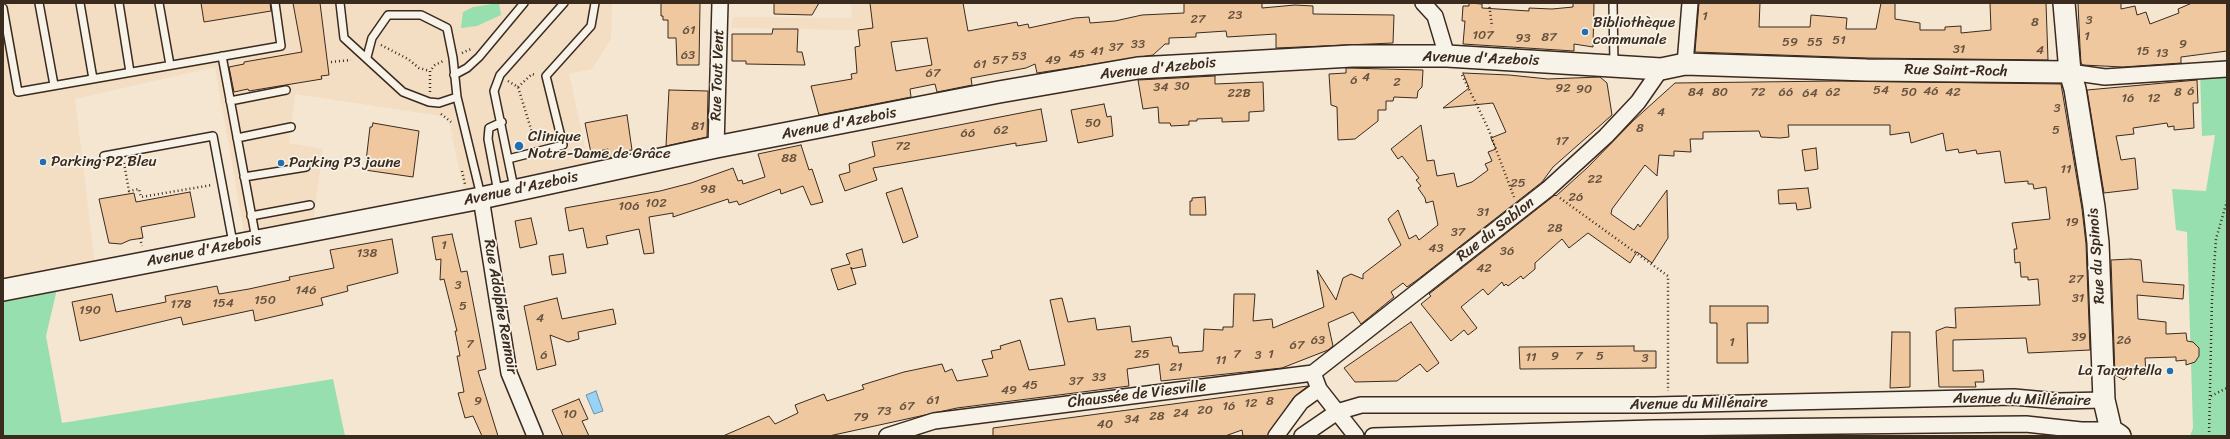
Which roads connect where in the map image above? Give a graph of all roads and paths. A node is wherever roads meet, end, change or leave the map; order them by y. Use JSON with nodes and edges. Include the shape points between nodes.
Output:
{"nodes":[{"id":1,"x":39,"y":3,"type":"edge"},
{"id":2,"x":80,"y":3,"type":"edge"},
{"id":3,"x":119,"y":3,"type":"edge"},
{"id":4,"x":159,"y":3,"type":"edge"},
{"id":5,"x":275,"y":3,"type":"edge"},
{"id":6,"x":340,"y":3,"type":"edge"},
{"id":7,"x":524,"y":3,"type":"edge"},
{"id":8,"x":564,"y":3,"type":"edge"},
{"id":9,"x":594,"y":3,"type":"edge"},
{"id":10,"x":720,"y":3,"type":"edge"},
{"id":11,"x":1423,"y":3,"type":"edge"},
{"id":12,"x":1489,"y":3,"type":"edge"},
{"id":13,"x":1613,"y":3,"type":"edge"},
{"id":14,"x":1690,"y":3,"type":"edge"},
{"id":15,"x":2064,"y":3,"type":"edge"},
{"id":16,"x":3,"y":8,"type":"edge"},
{"id":17,"x":1492,"y":27,"type":"dead end"},
{"id":18,"x":371,"y":42,"type":"junction"},
{"id":19,"x":356,"y":50,"type":"junction"},
{"id":20,"x":222,"y":56,"type":"junction"},
{"id":21,"x":367,"y":57,"type":"junction"},
{"id":22,"x":1450,"y":57,"type":"junction"},
{"id":23,"x":350,"y":60,"type":"junction"},
{"id":24,"x":331,"y":62,"type":"dead end"},
{"id":25,"x":356,"y":64,"type":"dead end"},
{"id":26,"x":1684,"y":64,"type":"junction"},
{"id":27,"x":170,"y":65,"type":"junction"},
{"id":28,"x":1614,"y":65,"type":"junction"},
{"id":29,"x":1661,"y":69,"type":"junction"},
{"id":30,"x":2227,"y":69,"type":"edge"},
{"id":31,"x":130,"y":72,"type":"junction"},
{"id":32,"x":430,"y":72,"type":"dead end"},
{"id":33,"x":2070,"y":72,"type":"junction"},
{"id":34,"x":454,"y":75,"type":"junction"},
{"id":35,"x":546,"y":76,"type":"junction"},
{"id":36,"x":93,"y":79,"type":"junction"},
{"id":37,"x":54,"y":85,"type":"junction"},
{"id":38,"x":518,"y":87,"type":"dead end"},
{"id":39,"x":286,"y":90,"type":"dead end"},
{"id":40,"x":457,"y":97,"type":"junction"},
{"id":41,"x":230,"y":101,"type":"junction"},
{"id":42,"x":438,"y":113,"type":"dead end"},
{"id":43,"x":502,"y":122,"type":"junction"},
{"id":44,"x":291,"y":126,"type":"dead end"},
{"id":45,"x":453,"y":129,"type":"dead end"},
{"id":46,"x":237,"y":138,"type":"junction"},
{"id":47,"x":716,"y":147,"type":"junction"},
{"id":48,"x":122,"y":152,"type":"junction"},
{"id":49,"x":104,"y":156,"type":"dead end"},
{"id":50,"x":508,"y":159,"type":"junction"},
{"id":51,"x":460,"y":164,"type":"dead end"},
{"id":52,"x":306,"y":167,"type":"dead end"},
{"id":53,"x":244,"y":177,"type":"junction"},
{"id":54,"x":222,"y":185,"type":"junction"},
{"id":55,"x":1548,"y":189,"type":"junction"},
{"id":56,"x":490,"y":196,"type":"junction"},
{"id":57,"x":2227,"y":200,"type":"edge"},
{"id":58,"x":310,"y":205,"type":"dead end"},
{"id":59,"x":1519,"y":212,"type":"junction"},
{"id":60,"x":251,"y":216,"type":"junction"},
{"id":61,"x":256,"y":241,"type":"junction"},
{"id":62,"x":233,"y":246,"type":"junction"},
{"id":63,"x":3,"y":290,"type":"edge"},
{"id":64,"x":1313,"y":373,"type":"junction"},
{"id":65,"x":2227,"y":388,"type":"edge"},
{"id":66,"x":1319,"y":389,"type":"junction"},
{"id":67,"x":2211,"y":396,"type":"junction"},
{"id":68,"x":1962,"y":399,"type":"junction"},
{"id":69,"x":2104,"y":400,"type":"junction"},
{"id":70,"x":1661,"y":405,"type":"junction"},
{"id":71,"x":1338,"y":412,"type":"junction"},
{"id":72,"x":1963,"y":425,"type":"junction"},
{"id":73,"x":1653,"y":432,"type":"edge"},
{"id":74,"x":2115,"y":433,"type":"edge"},
{"id":75,"x":535,"y":436,"type":"edge"},
{"id":76,"x":887,"y":436,"type":"edge"},
{"id":77,"x":1276,"y":436,"type":"edge"},
{"id":78,"x":1302,"y":436,"type":"edge"},
{"id":79,"x":1356,"y":436,"type":"edge"},
{"id":80,"x":1374,"y":436,"type":"edge"},
{"id":81,"x":2209,"y":436,"type":"edge"}],
"edges":[{"from":1,"to":37,"type":"lane"},
{"from":2,"to":36,"type":"lane"},
{"from":3,"to":31,"type":"lane"},
{"from":4,"to":27,"type":"lane"},
{"from":5,"to":20,"type":"lane","via":[[281,46]]},
{"from":6,"to":19,"type":"lane","via":[[344,38]]},
{"from":7,"to":34,"type":"lane","via":[[479,57],[468,68]]},
{"from":8,"to":43,"type":"lane","via":[[500,75],[494,91]]},
{"from":9,"to":35,"type":"lane","via":[[591,26]]},
{"from":10,"to":47,"type":"street","name":"Rue Tout Vent"},
{"from":11,"to":22,"type":"street","via":[[1436,16]]},
{"from":12,"to":17,"type":"path"},
{"from":13,"to":28,"type":"lane"},
{"from":14,"to":26,"type":"street"},
{"from":15,"to":33,"type":"street","name":"Rue du Spinois"},
{"from":16,"to":37,"type":"lane","via":[[18,92]]},
{"from":18,"to":21,"type":"lane"},
{"from":18,"to":32,"type":"path"},
{"from":18,"to":34,"type":"lane","via":[[388,15],[421,15],[447,28]]},
{"from":19,"to":21,"type":"lane"},
{"from":19,"to":23,"type":"path"},
{"from":20,"to":27,"type":"lane"},
{"from":20,"to":41,"type":"lane"},
{"from":21,"to":40,"type":"lane","via":[[403,92],[428,102],[439,103]]},
{"from":22,"to":28,"type":"street","name":"Avenue d'Azebois"},
{"from":22,"to":47,"type":"street","name":"Avenue d'Azebois","via":[[1352,56],[1138,68]]},
{"from":22,"to":59,"type":"path","via":[[1488,128]]},
{"from":23,"to":24,"type":"path"},
{"from":23,"to":25,"type":"path"},
{"from":26,"to":29,"type":"street","name":"Avenue d'Azebois"},
{"from":26,"to":33,"type":"street","name":"Rue Saint-Roch","via":[[1866,70]]},
{"from":27,"to":31,"type":"lane"},
{"from":28,"to":29,"type":"street","name":"Avenue d'Azebois"},
{"from":29,"to":55,"type":"street","name":"Rue du Sablon","via":[[1638,102],[1606,136]]},
{"from":30,"to":33,"type":"street","name":"Rue Saint-Roch","via":[[2105,76]]},
{"from":31,"to":36,"type":"lane"},
{"from":33,"to":69,"type":"street","name":"Rue du Spinois","via":[[2098,243]]},
{"from":34,"to":40,"type":"lane"},
{"from":35,"to":38,"type":"path","via":[[532,74]]},
{"from":35,"to":50,"type":"lane","via":[[563,146]]},
{"from":36,"to":37,"type":"lane"},
{"from":39,"to":41,"type":"lane"},
{"from":40,"to":56,"type":"lane"},
{"from":41,"to":46,"type":"lane"},
{"from":42,"to":45,"type":"path","via":[[444,114],[452,122]]},
{"from":43,"to":50,"type":"lane"},
{"from":43,"to":56,"type":"lane","via":[[489,128]]},
{"from":44,"to":46,"type":"lane"},
{"from":46,"to":53,"type":"lane"},
{"from":47,"to":56,"type":"street","name":"Avenue d'Azebois"},
{"from":48,"to":49,"type":"lane"},
{"from":48,"to":54,"type":"path","via":[[129,191],[139,189],[141,197]]},
{"from":48,"to":54,"type":"lane","via":[[213,136]]},
{"from":50,"to":56,"type":"lane"},
{"from":51,"to":56,"type":"path"},
{"from":52,"to":53,"type":"lane"},
{"from":53,"to":60,"type":"lane"},
{"from":54,"to":62,"type":"lane"},
{"from":55,"to":59,"type":"street","name":"Rue du Sablon"},
{"from":55,"to":70,"type":"path","via":[[1668,276]]},
{"from":56,"to":61,"type":"street","name":"Avenue d'Azebois"},
{"from":56,"to":75,"type":"street","name":"Rue Adolphe Rennoir","via":[[509,373]]},
{"from":57,"to":67,"type":"path","via":[[2216,239],[2212,298]]},
{"from":58,"to":60,"type":"lane"},
{"from":59,"to":64,"type":"street","name":"Rue du Sablon"},
{"from":60,"to":61,"type":"lane"},
{"from":61,"to":62,"type":"street","name":"Avenue d'Azebois"},
{"from":62,"to":63,"type":"street","name":"Avenue d'Azebois"},
{"from":64,"to":66,"type":"street"},
{"from":64,"to":76,"type":"street","name":"Chaussée de Viesville","via":[[934,421]]},
{"from":65,"to":67,"type":"path"},
{"from":66,"to":71,"type":"street"},
{"from":66,"to":77,"type":"street","via":[[1301,402]]},
{"from":67,"to":81,"type":"path"},
{"from":68,"to":69,"type":"street","name":"Avenue du Millénaire","via":[[2014,397],[2058,401]]},
{"from":68,"to":70,"type":"street","name":"Avenue du Millénaire"},
{"from":68,"to":72,"type":"street"},
{"from":69,"to":74,"type":"street","name":"Rue du Spinois"},
{"from":70,"to":71,"type":"street","name":"Avenue du Millénaire","via":[[1361,405]]},
{"from":70,"to":73,"type":"street"},
{"from":71,"to":78,"type":"street","name":"Avenue du Millénaire"},
{"from":71,"to":79,"type":"street"},
{"from":72,"to":73,"type":"street","name":"Avenue du Millénaire"},
{"from":72,"to":74,"type":"street","name":"Avenue du Millénaire","via":[[2026,424]]},
{"from":73,"to":80,"type":"street","name":"Avenue du Millénaire"}]}
